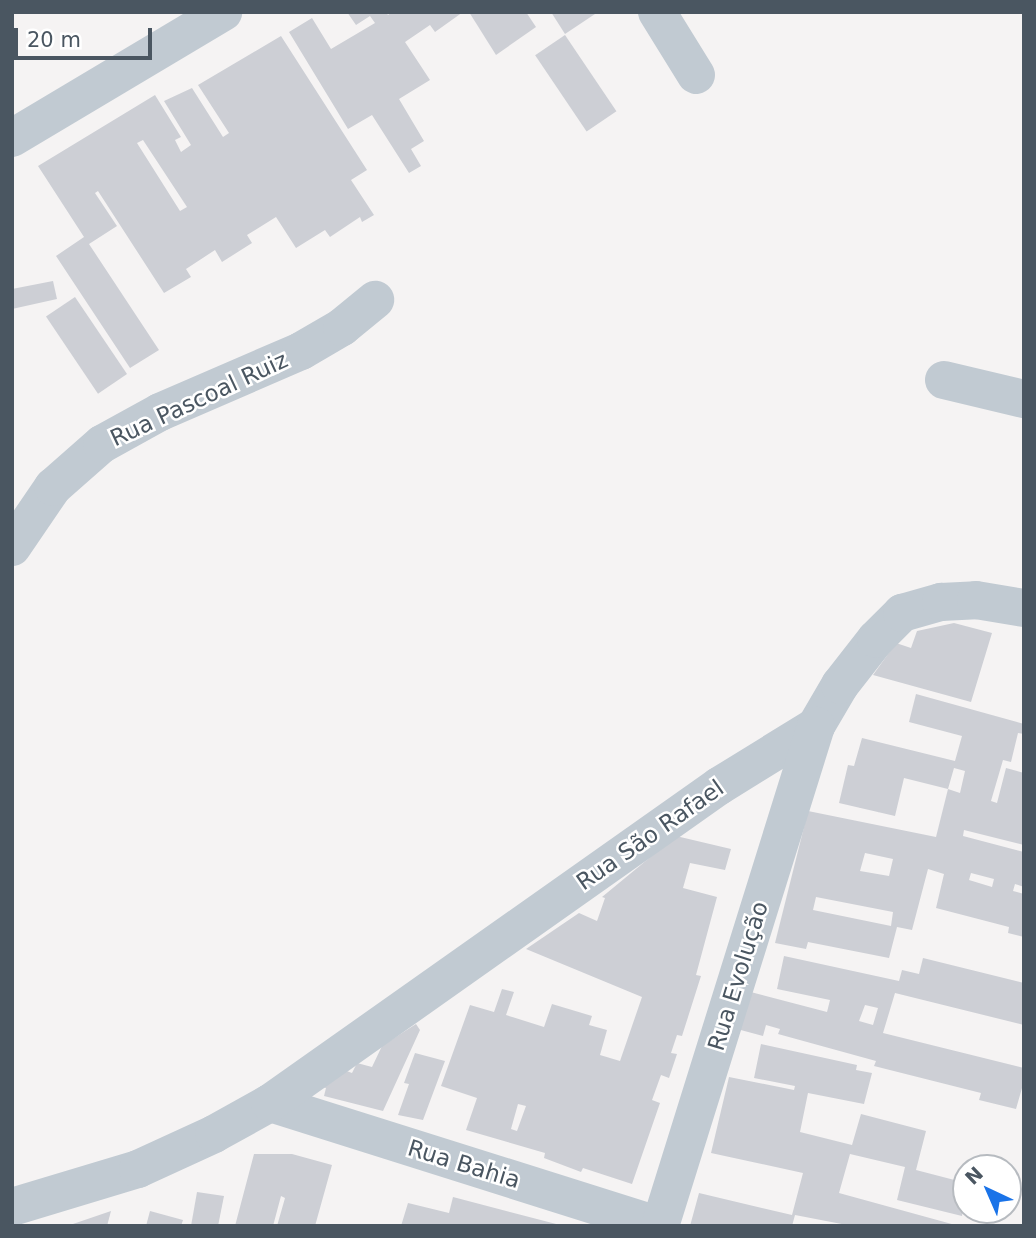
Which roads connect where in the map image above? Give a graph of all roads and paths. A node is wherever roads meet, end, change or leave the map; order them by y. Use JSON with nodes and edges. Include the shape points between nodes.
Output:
{"nodes":[{"id":1,"x":223,"y":12,"type":"edge"},
{"id":2,"x":657,"y":12,"type":"edge"},
{"id":3,"x":695,"y":75,"type":"dead end"},
{"id":4,"x":12,"y":138,"type":"edge"},
{"id":5,"x":375,"y":300,"type":"dead end"},
{"id":6,"x":944,"y":380,"type":"dead end"},
{"id":7,"x":1024,"y":399,"type":"edge"},
{"id":8,"x":12,"y":547,"type":"edge"},
{"id":9,"x":1024,"y":608,"type":"edge"},
{"id":10,"x":816,"y":726,"type":"junction"},
{"id":11,"x":270,"y":1103,"type":"junction"},
{"id":12,"x":12,"y":1207,"type":"edge"},
{"id":13,"x":659,"y":1226,"type":"edge"}],
"edges":[{"from":1,"to":4,"type":"street"},
{"from":2,"to":3,"type":"street"},
{"from":5,"to":8,"type":"street","name":"Rua Pascoal Ruiz","via":[[342,327],[301,351],[160,412],[102,444],[53,487]]},
{"from":6,"to":7,"type":"street"},
{"from":9,"to":10,"type":"street","name":"Rua São Rafael","via":[[976,600],[941,602],[902,613],[840,685]]},
{"from":10,"to":11,"type":"street","name":"Rua São Rafael","via":[[719,786]]},
{"from":10,"to":13,"type":"street","name":"Rua Evolução"},
{"from":11,"to":12,"type":"street","name":"Rua São Rafael","via":[[214,1135],[138,1169]]},
{"from":11,"to":13,"type":"street","name":"Rua Bahia"}]}
